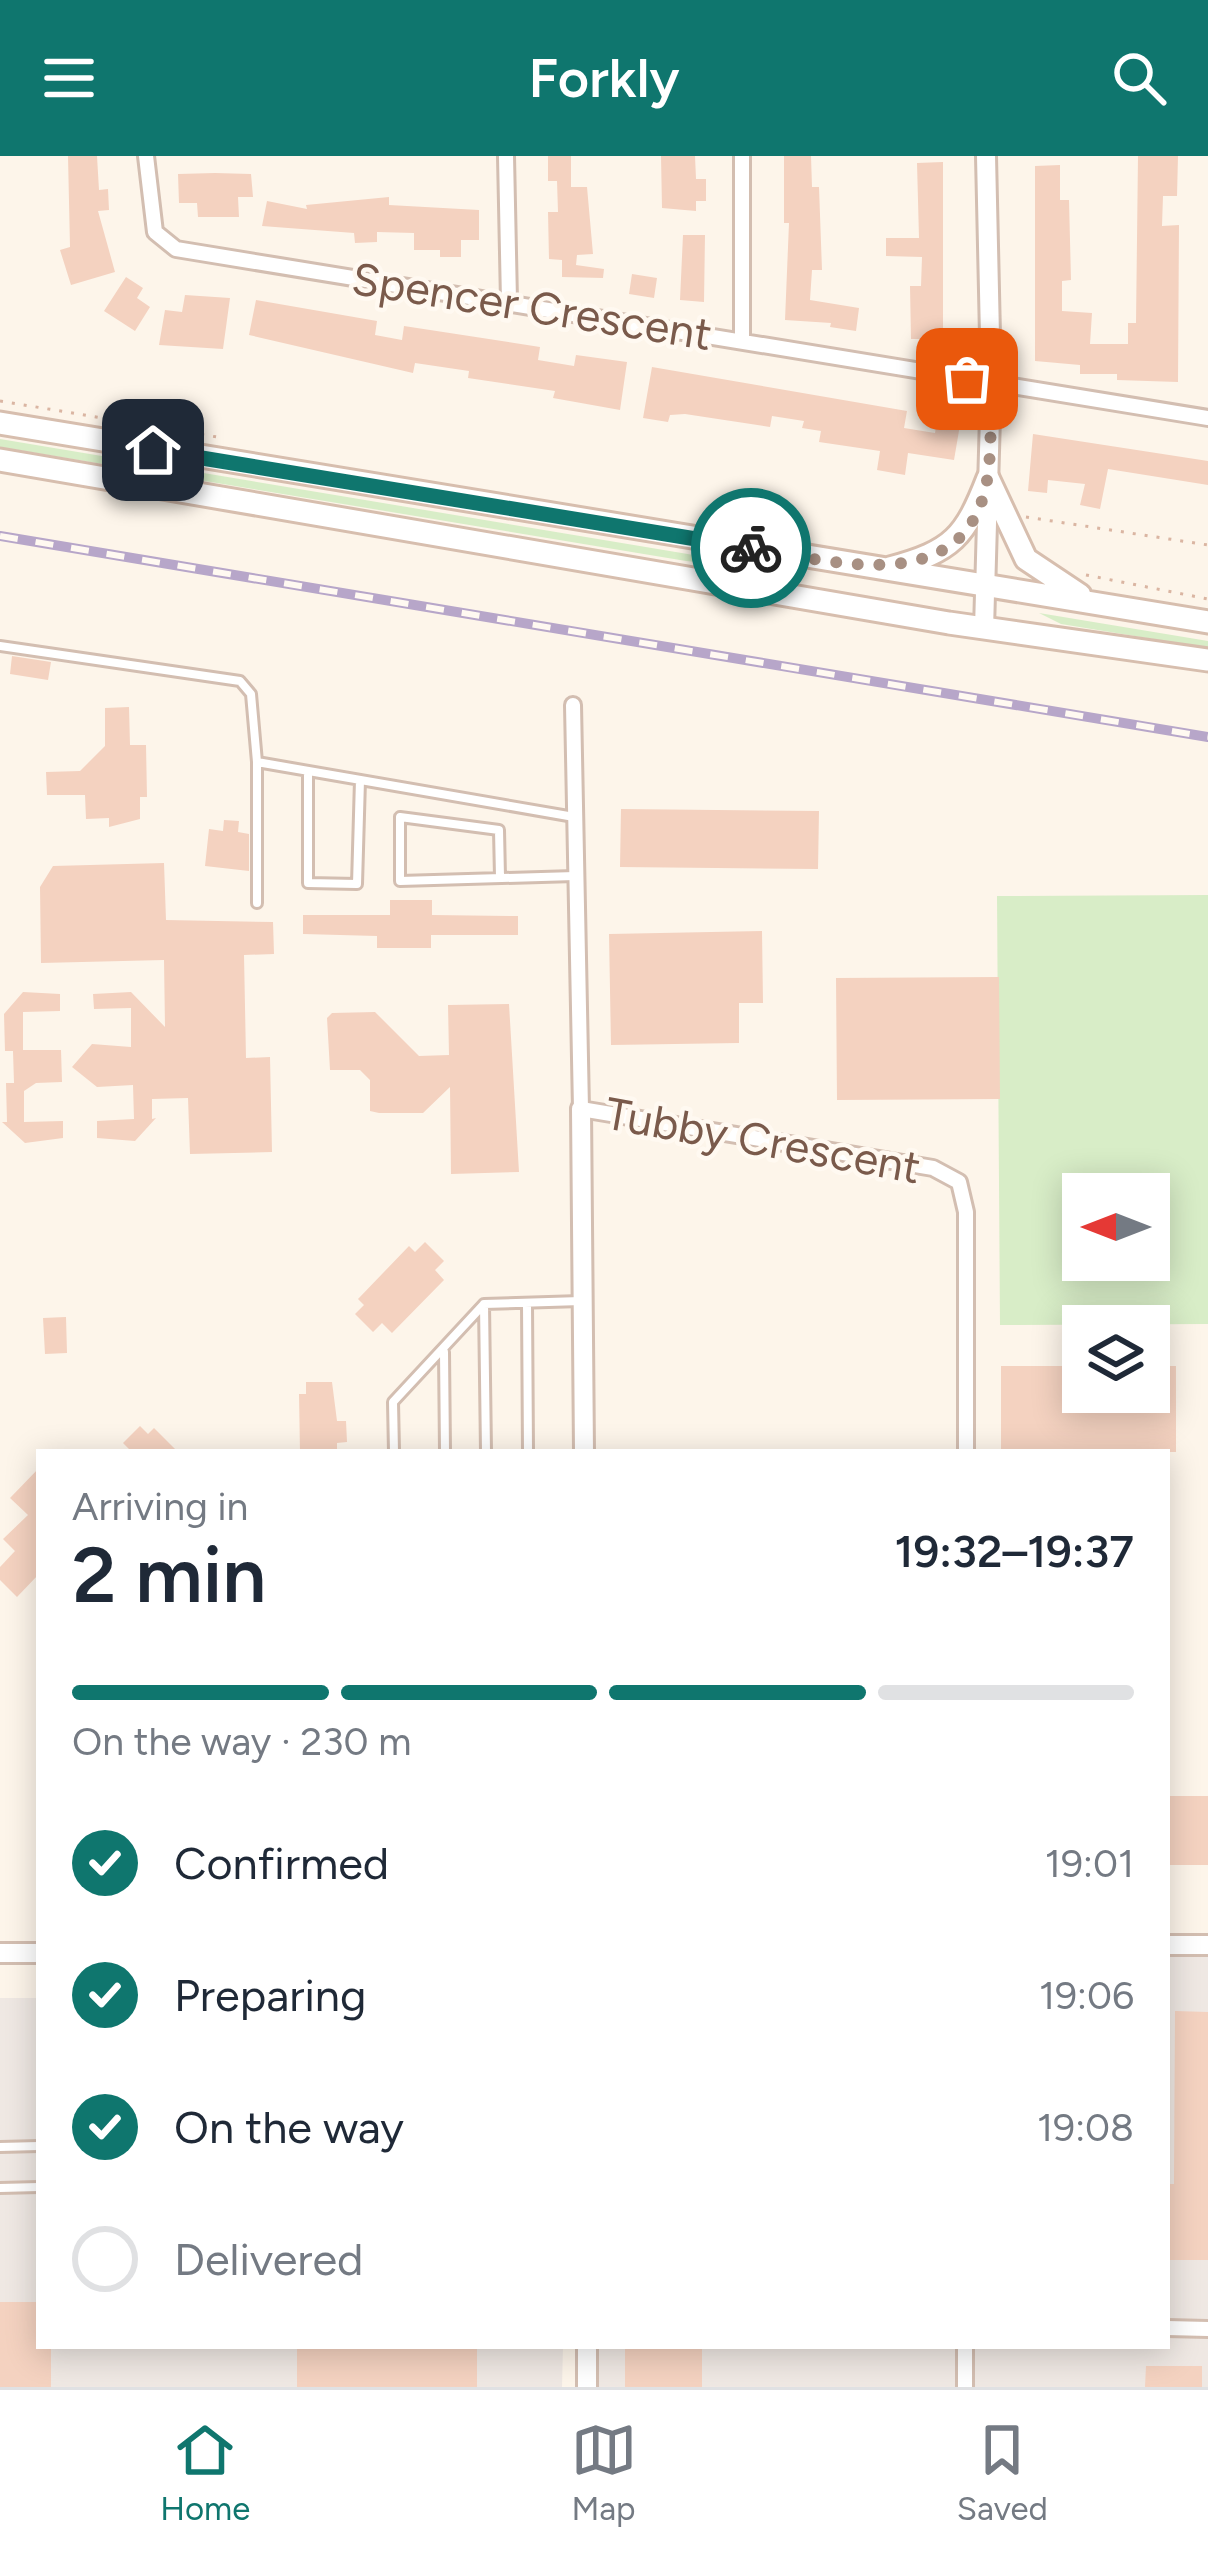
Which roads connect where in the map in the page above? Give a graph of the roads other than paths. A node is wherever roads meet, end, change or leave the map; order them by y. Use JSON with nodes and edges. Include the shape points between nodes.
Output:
{"nodes":[{"id":1,"x":146,"y":156,"type":"edge"},
{"id":2,"x":506,"y":156,"type":"edge"},
{"id":3,"x":742,"y":156,"type":"edge"},
{"id":4,"x":986,"y":156,"type":"edge"},
{"id":5,"x":509,"y":301,"type":"junction"},
{"id":6,"x":742,"y":341,"type":"junction"},
{"id":7,"x":991,"y":381,"type":"junction"},
{"id":8,"x":1208,"y":418,"type":"edge"},
{"id":9,"x":0,"y":422,"type":"edge"},
{"id":10,"x":0,"y":460,"type":"edge"},
{"id":11,"x":988,"y":478,"type":"junction"},
{"id":12,"x":884,"y":569,"type":"junction"},
{"id":13,"x":986,"y":586,"type":"junction"},
{"id":14,"x":1096,"y":604,"type":"junction"},
{"id":15,"x":1208,"y":622,"type":"edge"},
{"id":16,"x":984,"y":629,"type":"junction"},
{"id":17,"x":0,"y":646,"type":"edge"},
{"id":18,"x":1208,"y":660,"type":"edge"},
{"id":19,"x":573,"y":705,"type":"dead end"},
{"id":20,"x":256,"y":762,"type":"junction"},
{"id":21,"x":308,"y":771,"type":"junction"},
{"id":22,"x":360,"y":780,"type":"junction"},
{"id":23,"x":575,"y":817,"type":"junction"},
{"id":24,"x":577,"y":876,"type":"junction"},
{"id":25,"x":500,"y":878,"type":"junction"},
{"id":26,"x":257,"y":903,"type":"dead end"},
{"id":27,"x":581,"y":1109,"type":"junction"},
{"id":28,"x":582,"y":1301,"type":"junction"},
{"id":29,"x":526,"y":1303,"type":"junction"},
{"id":30,"x":484,"y":1304,"type":"junction"},
{"id":31,"x":444,"y":1351,"type":"junction"},
{"id":32,"x":394,"y":1449,"type":"edge"},
{"id":33,"x":445,"y":1449,"type":"edge"},
{"id":34,"x":486,"y":1449,"type":"edge"},
{"id":35,"x":528,"y":1449,"type":"edge"},
{"id":36,"x":584,"y":1449,"type":"edge"},
{"id":37,"x":966,"y":1449,"type":"edge"},
{"id":38,"x":1170,"y":1945,"type":"edge"},
{"id":39,"x":1208,"y":1945,"type":"edge"},
{"id":40,"x":0,"y":1953,"type":"edge"},
{"id":41,"x":36,"y":1953,"type":"edge"},
{"id":42,"x":0,"y":2146,"type":"edge"},
{"id":43,"x":36,"y":2146,"type":"edge"},
{"id":44,"x":36,"y":2187,"type":"edge"},
{"id":45,"x":0,"y":2188,"type":"edge"},
{"id":46,"x":1170,"y":2329,"type":"edge"},
{"id":47,"x":1208,"y":2329,"type":"edge"},
{"id":48,"x":587,"y":2349,"type":"edge"},
{"id":49,"x":965,"y":2349,"type":"edge"},
{"id":50,"x":587,"y":2387,"type":"edge"},
{"id":51,"x":965,"y":2387,"type":"edge"}],
"edges":[{"from":1,"to":5,"type":"street","name":"Spencer Crescent","via":[[154,232],[176,249]]},
{"from":2,"to":5,"type":"street"},
{"from":3,"to":6,"type":"street"},
{"from":4,"to":7,"type":"street"},
{"from":5,"to":6,"type":"street","name":"Spencer Crescent"},
{"from":6,"to":7,"type":"street","name":"Spencer Crescent"},
{"from":7,"to":8,"type":"street","name":"Spencer Crescent"},
{"from":7,"to":11,"type":"street"},
{"from":9,"to":12,"type":"main road"},
{"from":10,"to":16,"type":"main road"},
{"from":11,"to":12,"type":"main road","via":[[960,538]]},
{"from":11,"to":13,"type":"street"},
{"from":11,"to":14,"type":"main road","via":[[1026,559]]},
{"from":12,"to":13,"type":"main road"},
{"from":13,"to":14,"type":"main road"},
{"from":13,"to":16,"type":"street"},
{"from":14,"to":15,"type":"main road"},
{"from":16,"to":18,"type":"main road"},
{"from":17,"to":20,"type":"lane","via":[[240,681],[256,717]]},
{"from":19,"to":23,"type":"street"},
{"from":20,"to":21,"type":"lane"},
{"from":20,"to":26,"type":"lane"},
{"from":21,"to":22,"type":"lane"},
{"from":21,"to":22,"type":"lane","via":[[308,884],[357,884]]},
{"from":22,"to":23,"type":"lane"},
{"from":23,"to":24,"type":"street"},
{"from":24,"to":25,"type":"lane"},
{"from":24,"to":27,"type":"street"},
{"from":25,"to":25,"type":"lane","via":[[400,881],[400,817],[499,830]]},
{"from":27,"to":28,"type":"street"},
{"from":27,"to":37,"type":"street","name":"Tubby Crescent","via":[[933,1168],[959,1183]]},
{"from":28,"to":29,"type":"lane"},
{"from":28,"to":36,"type":"street"},
{"from":29,"to":30,"type":"lane"},
{"from":29,"to":35,"type":"lane"},
{"from":30,"to":31,"type":"lane"},
{"from":30,"to":34,"type":"lane"},
{"from":31,"to":32,"type":"lane","via":[[393,1402]]},
{"from":31,"to":33,"type":"lane"},
{"from":38,"to":39,"type":"street"},
{"from":40,"to":41,"type":"street"},
{"from":42,"to":43,"type":"lane"},
{"from":44,"to":45,"type":"lane"},
{"from":46,"to":47,"type":"street"},
{"from":48,"to":50,"type":"street"},
{"from":49,"to":51,"type":"street"}]}
